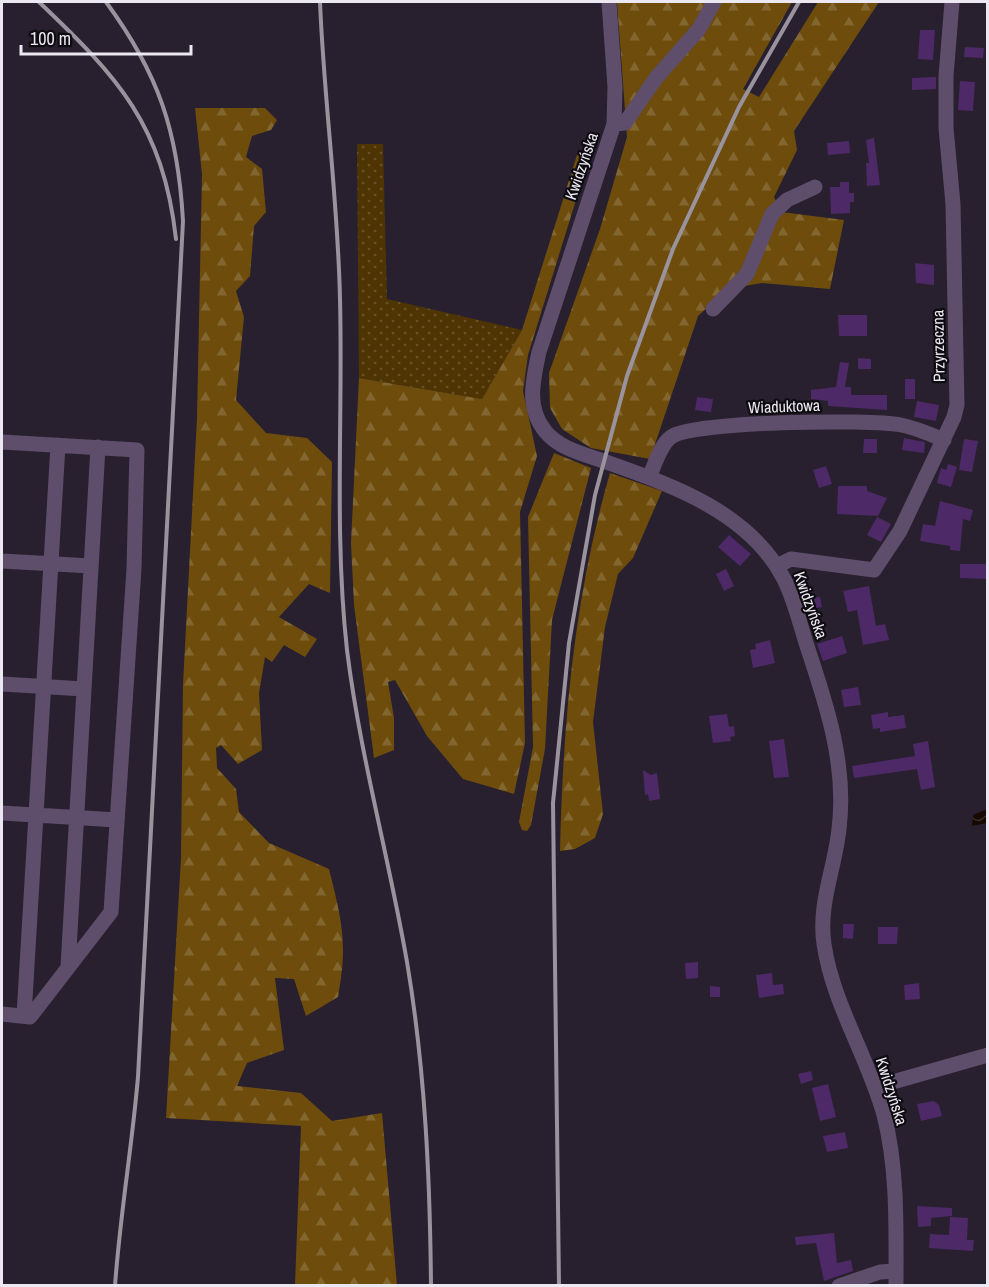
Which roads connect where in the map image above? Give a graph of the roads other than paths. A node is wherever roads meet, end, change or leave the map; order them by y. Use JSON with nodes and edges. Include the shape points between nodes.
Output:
{"nodes":[{"id":1,"x":609,"y":2,"type":"edge"},
{"id":2,"x":714,"y":2,"type":"edge"},
{"id":3,"x":952,"y":2,"type":"edge"},
{"id":4,"x":614,"y":124,"type":"junction"},
{"id":5,"x":815,"y":187,"type":"dead end"},
{"id":6,"x":713,"y":309,"type":"dead end"},
{"id":7,"x":944,"y":440,"type":"junction"},
{"id":8,"x":2,"y":442,"type":"edge"},
{"id":9,"x":58,"y":445,"type":"junction"},
{"id":10,"x":98,"y":447,"type":"junction"},
{"id":11,"x":649,"y":477,"type":"junction"},
{"id":12,"x":2,"y":561,"type":"edge"},
{"id":13,"x":51,"y":564,"type":"junction"},
{"id":14,"x":91,"y":566,"type":"junction"},
{"id":15,"x":777,"y":566,"type":"junction"},
{"id":16,"x":2,"y":684,"type":"edge"},
{"id":17,"x":44,"y":686,"type":"junction"},
{"id":18,"x":84,"y":688,"type":"junction"},
{"id":19,"x":2,"y":813,"type":"edge"},
{"id":20,"x":36,"y":815,"type":"junction"},
{"id":21,"x":76,"y":818,"type":"junction"},
{"id":22,"x":117,"y":820,"type":"junction"},
{"id":23,"x":68,"y":967,"type":"junction"},
{"id":24,"x":2,"y":1014,"type":"edge"},
{"id":25,"x":24,"y":1016,"type":"junction"},
{"id":26,"x":987,"y":1055,"type":"edge"},
{"id":27,"x":874,"y":1087,"type":"junction"},
{"id":28,"x":896,"y":1278,"type":"edge"},
{"id":29,"x":839,"y":1286,"type":"edge"}],
"edges":[{"from":1,"to":4,"type":"street","name":"Kwidzyńska"},
{"from":2,"to":4,"type":"street","via":[[699,29],[656,78],[625,123]]},
{"from":3,"to":7,"type":"street","name":"Przyrzeczna","via":[[946,128],[954,225],[957,405]]},
{"from":4,"to":11,"type":"street","name":"Kwidzyńska","via":[[531,385],[537,416],[554,439],[571,450]]},
{"from":5,"to":6,"type":"street","via":[[788,200],[772,214],[747,274]]},
{"from":7,"to":11,"type":"street","name":"Wiaduktowa","via":[[917,429],[877,423],[698,429],[669,439]]},
{"from":7,"to":15,"type":"street","name":"Przyrzeczna","via":[[900,531],[874,570],[791,559]]},
{"from":8,"to":9,"type":"street"},
{"from":9,"to":10,"type":"street"},
{"from":9,"to":13,"type":"street"},
{"from":10,"to":14,"type":"street"},
{"from":10,"to":22,"type":"street","via":[[137,450],[134,569]]},
{"from":11,"to":15,"type":"street","name":"Kwidzyńska","via":[[708,504],[738,524],[758,541]]},
{"from":12,"to":13,"type":"street"},
{"from":13,"to":14,"type":"street"},
{"from":13,"to":17,"type":"street"},
{"from":14,"to":18,"type":"street"},
{"from":15,"to":27,"type":"street","name":"Kwidzyńska","via":[[830,716],[836,747],[842,797],[823,905],[823,940],[835,993]]},
{"from":16,"to":17,"type":"street"},
{"from":17,"to":18,"type":"street"},
{"from":17,"to":20,"type":"street"},
{"from":18,"to":21,"type":"street"},
{"from":19,"to":20,"type":"street"},
{"from":20,"to":21,"type":"street"},
{"from":20,"to":25,"type":"street"},
{"from":21,"to":22,"type":"street"},
{"from":21,"to":23,"type":"street"},
{"from":22,"to":23,"type":"street","via":[[111,912]]},
{"from":23,"to":25,"type":"street","via":[[30,1017]]},
{"from":24,"to":25,"type":"street"},
{"from":26,"to":27,"type":"street"},
{"from":27,"to":28,"type":"street","name":"Kwidzyńska","via":[[889,1141]]},
{"from":28,"to":29,"type":"street","via":[[880,1272]]}]}
